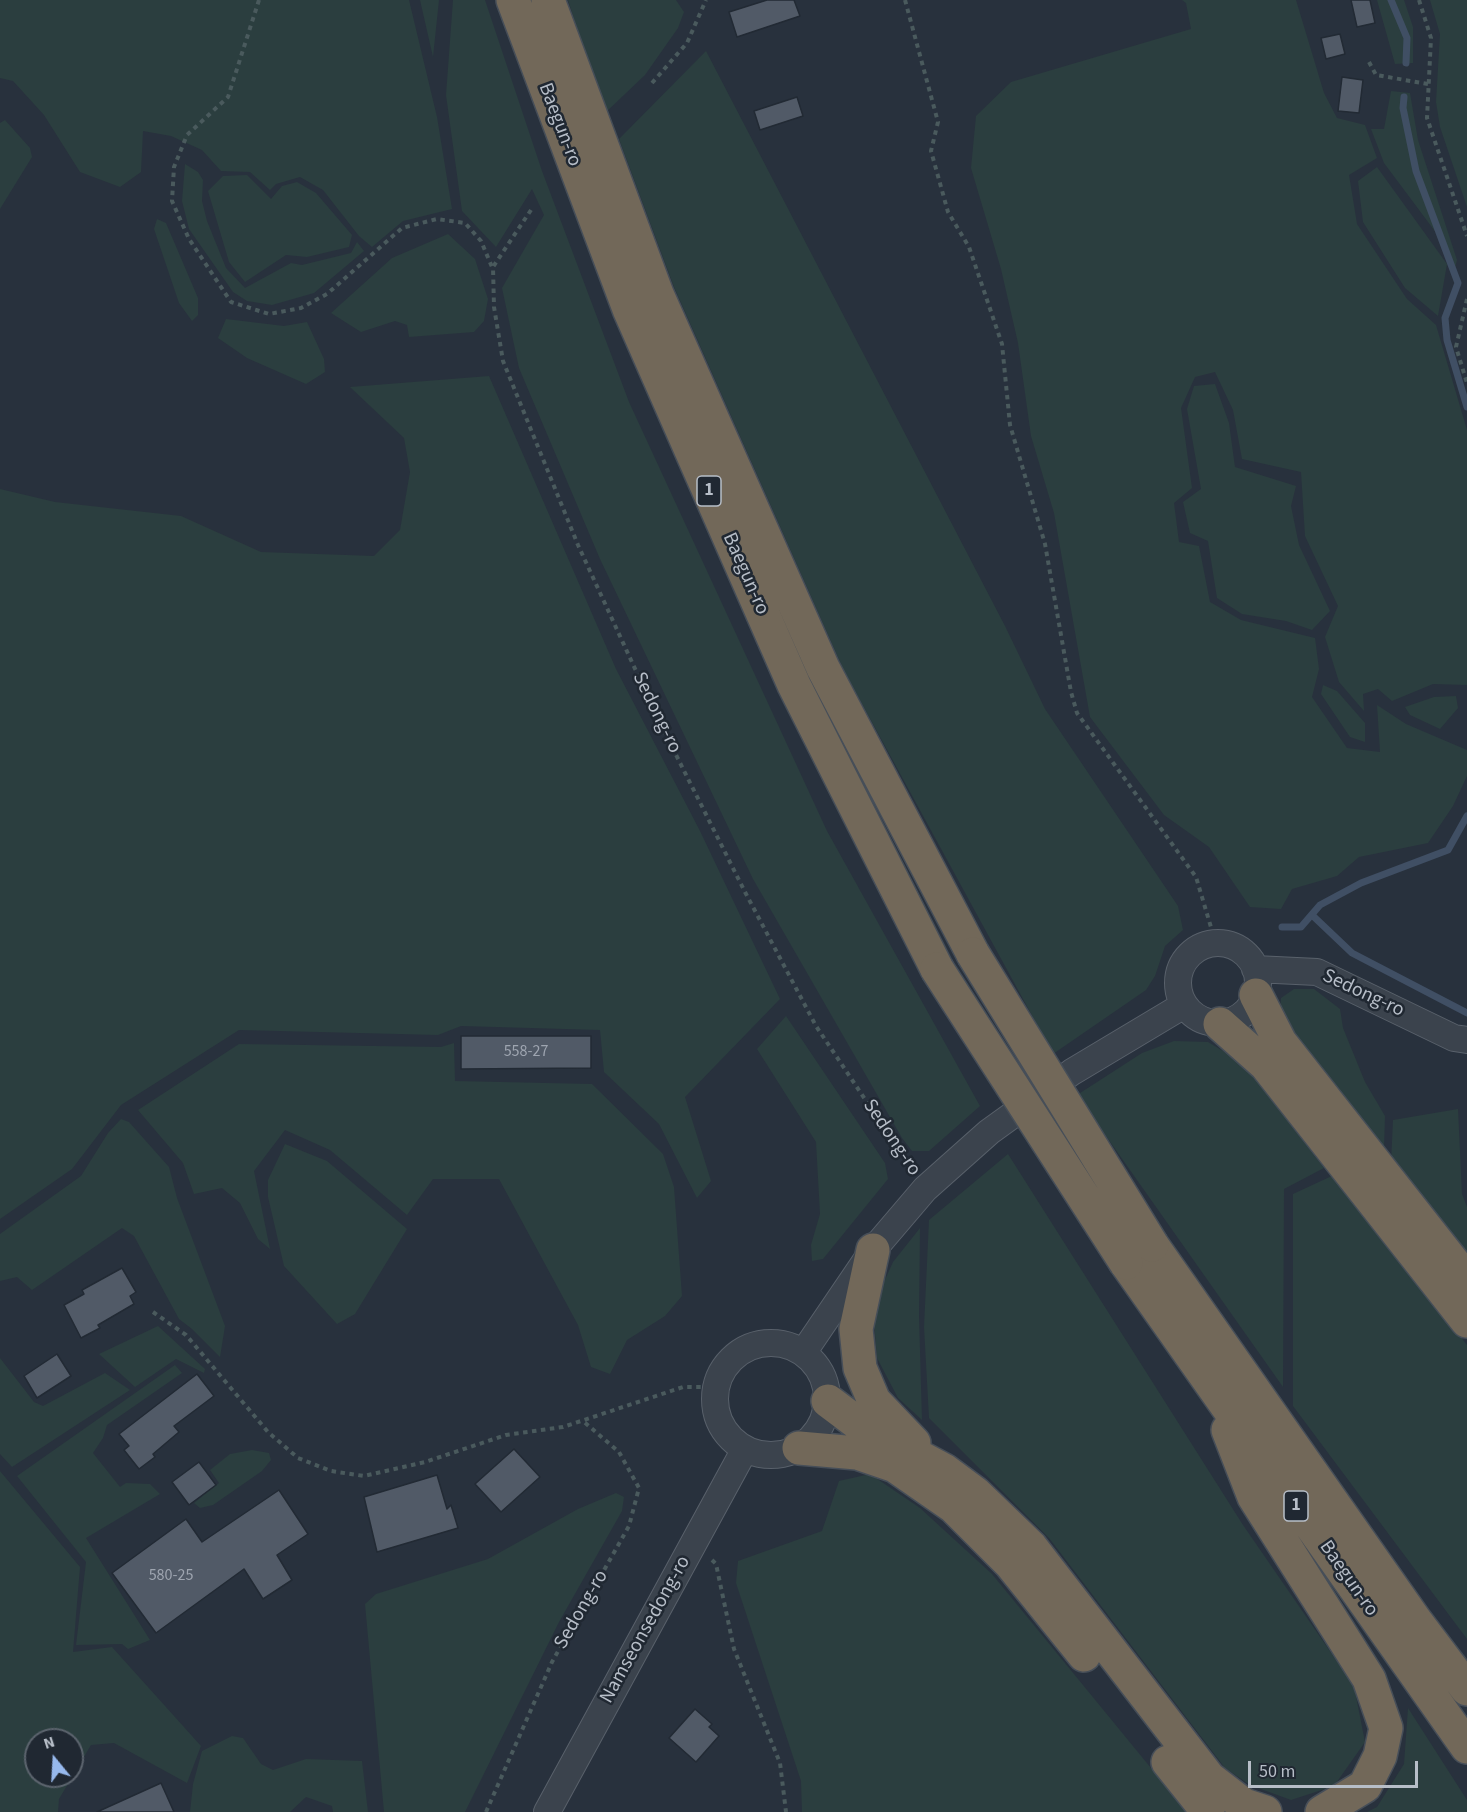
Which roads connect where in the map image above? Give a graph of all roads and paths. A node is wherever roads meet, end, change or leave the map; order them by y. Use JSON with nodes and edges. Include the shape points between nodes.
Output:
{"nodes":[{"id":1,"x":259,"y":0,"type":"edge"},
{"id":2,"x":513,"y":0,"type":"edge"},
{"id":3,"x":548,"y":0,"type":"edge"},
{"id":4,"x":706,"y":0,"type":"edge"},
{"id":5,"x":905,"y":0,"type":"edge"},
{"id":6,"x":1419,"y":0,"type":"edge"},
{"id":7,"x":1369,"y":62,"type":"dead end"},
{"id":8,"x":652,"y":83,"type":"dead end"},
{"id":9,"x":1429,"y":84,"type":"junction"},
{"id":10,"x":531,"y":210,"type":"dead end"},
{"id":11,"x":1467,"y":236,"type":"edge"},
{"id":12,"x":493,"y":267,"type":"junction"},
{"id":13,"x":1467,"y":300,"type":"edge"},
{"id":14,"x":1467,"y":384,"type":"edge"},
{"id":15,"x":1216,"y":944,"type":"junction"},
{"id":16,"x":1256,"y":982,"type":"junction"},
{"id":17,"x":1184,"y":1005,"type":"junction"},
{"id":18,"x":1220,"y":1024,"type":"junction"},
{"id":19,"x":1467,"y":1040,"type":"edge"},
{"id":20,"x":925,"y":1189,"type":"junction"},
{"id":21,"x":873,"y":1250,"type":"junction"},
{"id":22,"x":1139,"y":1254,"type":"junction"},
{"id":23,"x":1467,"y":1280,"type":"edge"},
{"id":24,"x":153,"y":1312,"type":"dead end"},
{"id":25,"x":1467,"y":1321,"type":"edge"},
{"id":26,"x":803,"y":1353,"type":"junction"},
{"id":27,"x":1211,"y":1383,"type":"junction"},
{"id":28,"x":716,"y":1387,"type":"junction"},
{"id":29,"x":828,"y":1401,"type":"junction"},
{"id":30,"x":1273,"y":1418,"type":"junction"},
{"id":31,"x":583,"y":1421,"type":"junction"},
{"id":32,"x":799,"y":1448,"type":"junction"},
{"id":33,"x":745,"y":1449,"type":"junction"},
{"id":34,"x":944,"y":1470,"type":"junction"},
{"id":35,"x":694,"y":1543,"type":"junction"},
{"id":36,"x":1467,"y":1663,"type":"edge"},
{"id":37,"x":1467,"y":1689,"type":"edge"},
{"id":38,"x":1467,"y":1747,"type":"edge"},
{"id":39,"x":486,"y":1812,"type":"edge"},
{"id":40,"x":547,"y":1812,"type":"edge"},
{"id":41,"x":786,"y":1812,"type":"edge"},
{"id":42,"x":1208,"y":1812,"type":"edge"},
{"id":43,"x":1265,"y":1812,"type":"edge"},
{"id":44,"x":1322,"y":1812,"type":"edge"}],
"edges":[{"from":1,"to":12,"type":"path","via":[[228,96],[187,135],[174,167],[172,201],[180,220],[231,302],[269,314],[301,308],[327,294],[402,228],[437,219],[465,224],[481,242]]},
{"from":2,"to":22,"type":"highway","name":"Baegun-ro","number":"1","bridge":true,"via":[[628,309],[794,685],[937,969]]},
{"from":3,"to":22,"type":"highway","name":"Baegun-ro","number":"1","bridge":true,"via":[[657,294],[818,657],[974,954]]},
{"from":4,"to":8,"type":"path","via":[[687,43]]},
{"from":5,"to":15,"type":"path","via":[[938,122],[931,151],[948,212],[969,247],[1002,344],[1010,425],[1045,544],[1077,713],[1196,877]]},
{"from":6,"to":9,"type":"path","via":[[1431,39]]},
{"from":7,"to":9,"type":"path","via":[[1376,75]]},
{"from":9,"to":11,"type":"path","via":[[1427,118]]},
{"from":10,"to":12,"type":"path"},
{"from":12,"to":20,"type":"path","name":"Sedong-ro","via":[[494,307],[503,361],[578,545],[660,723],[816,1026]]},
{"from":13,"to":14,"type":"path","via":[[1456,347]]},
{"from":15,"to":16,"type":"street","via":[[1234,946],[1245,953]]},
{"from":15,"to":17,"type":"street","via":[[1197,949],[1180,969],[1179,994]]},
{"from":16,"to":18,"type":"street","via":[[1245,1013]]},
{"from":16,"to":19,"type":"street","name":"Sedong-ro","via":[[1317,972],[1454,1038]]},
{"from":16,"to":23,"type":"highway","via":[[1280,1042]]},
{"from":17,"to":18,"type":"street","via":[[1194,1016]]},
{"from":17,"to":20,"type":"street","via":[[1071,1072],[989,1132]]},
{"from":18,"to":25,"type":"highway","via":[[1266,1065]]},
{"from":20,"to":21,"type":"street"},
{"from":21,"to":26,"type":"street"},
{"from":21,"to":34,"type":"highway","via":[[855,1329],[860,1368],[874,1401],[896,1427]]},
{"from":22,"to":27,"type":"highway","name":"Baegun-ro","number":"1"},
{"from":22,"to":30,"type":"highway","name":"Baegun-ro","number":"1"},
{"from":24,"to":31,"type":"path","via":[[186,1335],[268,1432],[298,1458],[331,1471],[364,1476],[425,1462],[506,1435],[563,1428]]},
{"from":26,"to":28,"type":"street","via":[[768,1342],[750,1346],[723,1370]]},
{"from":26,"to":29,"type":"street","via":[[821,1374]]},
{"from":27,"to":38,"type":"highway","name":"Baegun-ro","number":"1"},
{"from":27,"to":44,"type":"highway","via":[[1254,1497],[1369,1678],[1386,1728],[1380,1756],[1365,1786]]},
{"from":28,"to":31,"type":"path","via":[[682,1387]]},
{"from":28,"to":33,"type":"street","via":[[720,1423],[730,1438]]},
{"from":29,"to":32,"type":"street","via":[[824,1419]]},
{"from":29,"to":34,"type":"highway","via":[[860,1425]]},
{"from":30,"to":36,"type":"highway"},
{"from":30,"to":37,"type":"highway","name":"Baegun-ro","number":"1"},
{"from":31,"to":39,"type":"path","name":"Sedong-ro","via":[[619,1452],[639,1488],[629,1526],[552,1662]]},
{"from":32,"to":33,"type":"street","via":[[763,1455]]},
{"from":32,"to":42,"type":"highway","via":[[857,1453],[895,1466],[954,1507],[1010,1563]]},
{"from":33,"to":35,"type":"street","name":"Namseonsedong-ro"},
{"from":34,"to":43,"type":"highway","via":[[975,1493],[1031,1547],[1209,1778],[1244,1804]]},
{"from":35,"to":40,"type":"street","name":"Namseonsedong-ro"},
{"from":35,"to":41,"type":"path","via":[[716,1564],[734,1649],[780,1763]]}]}
